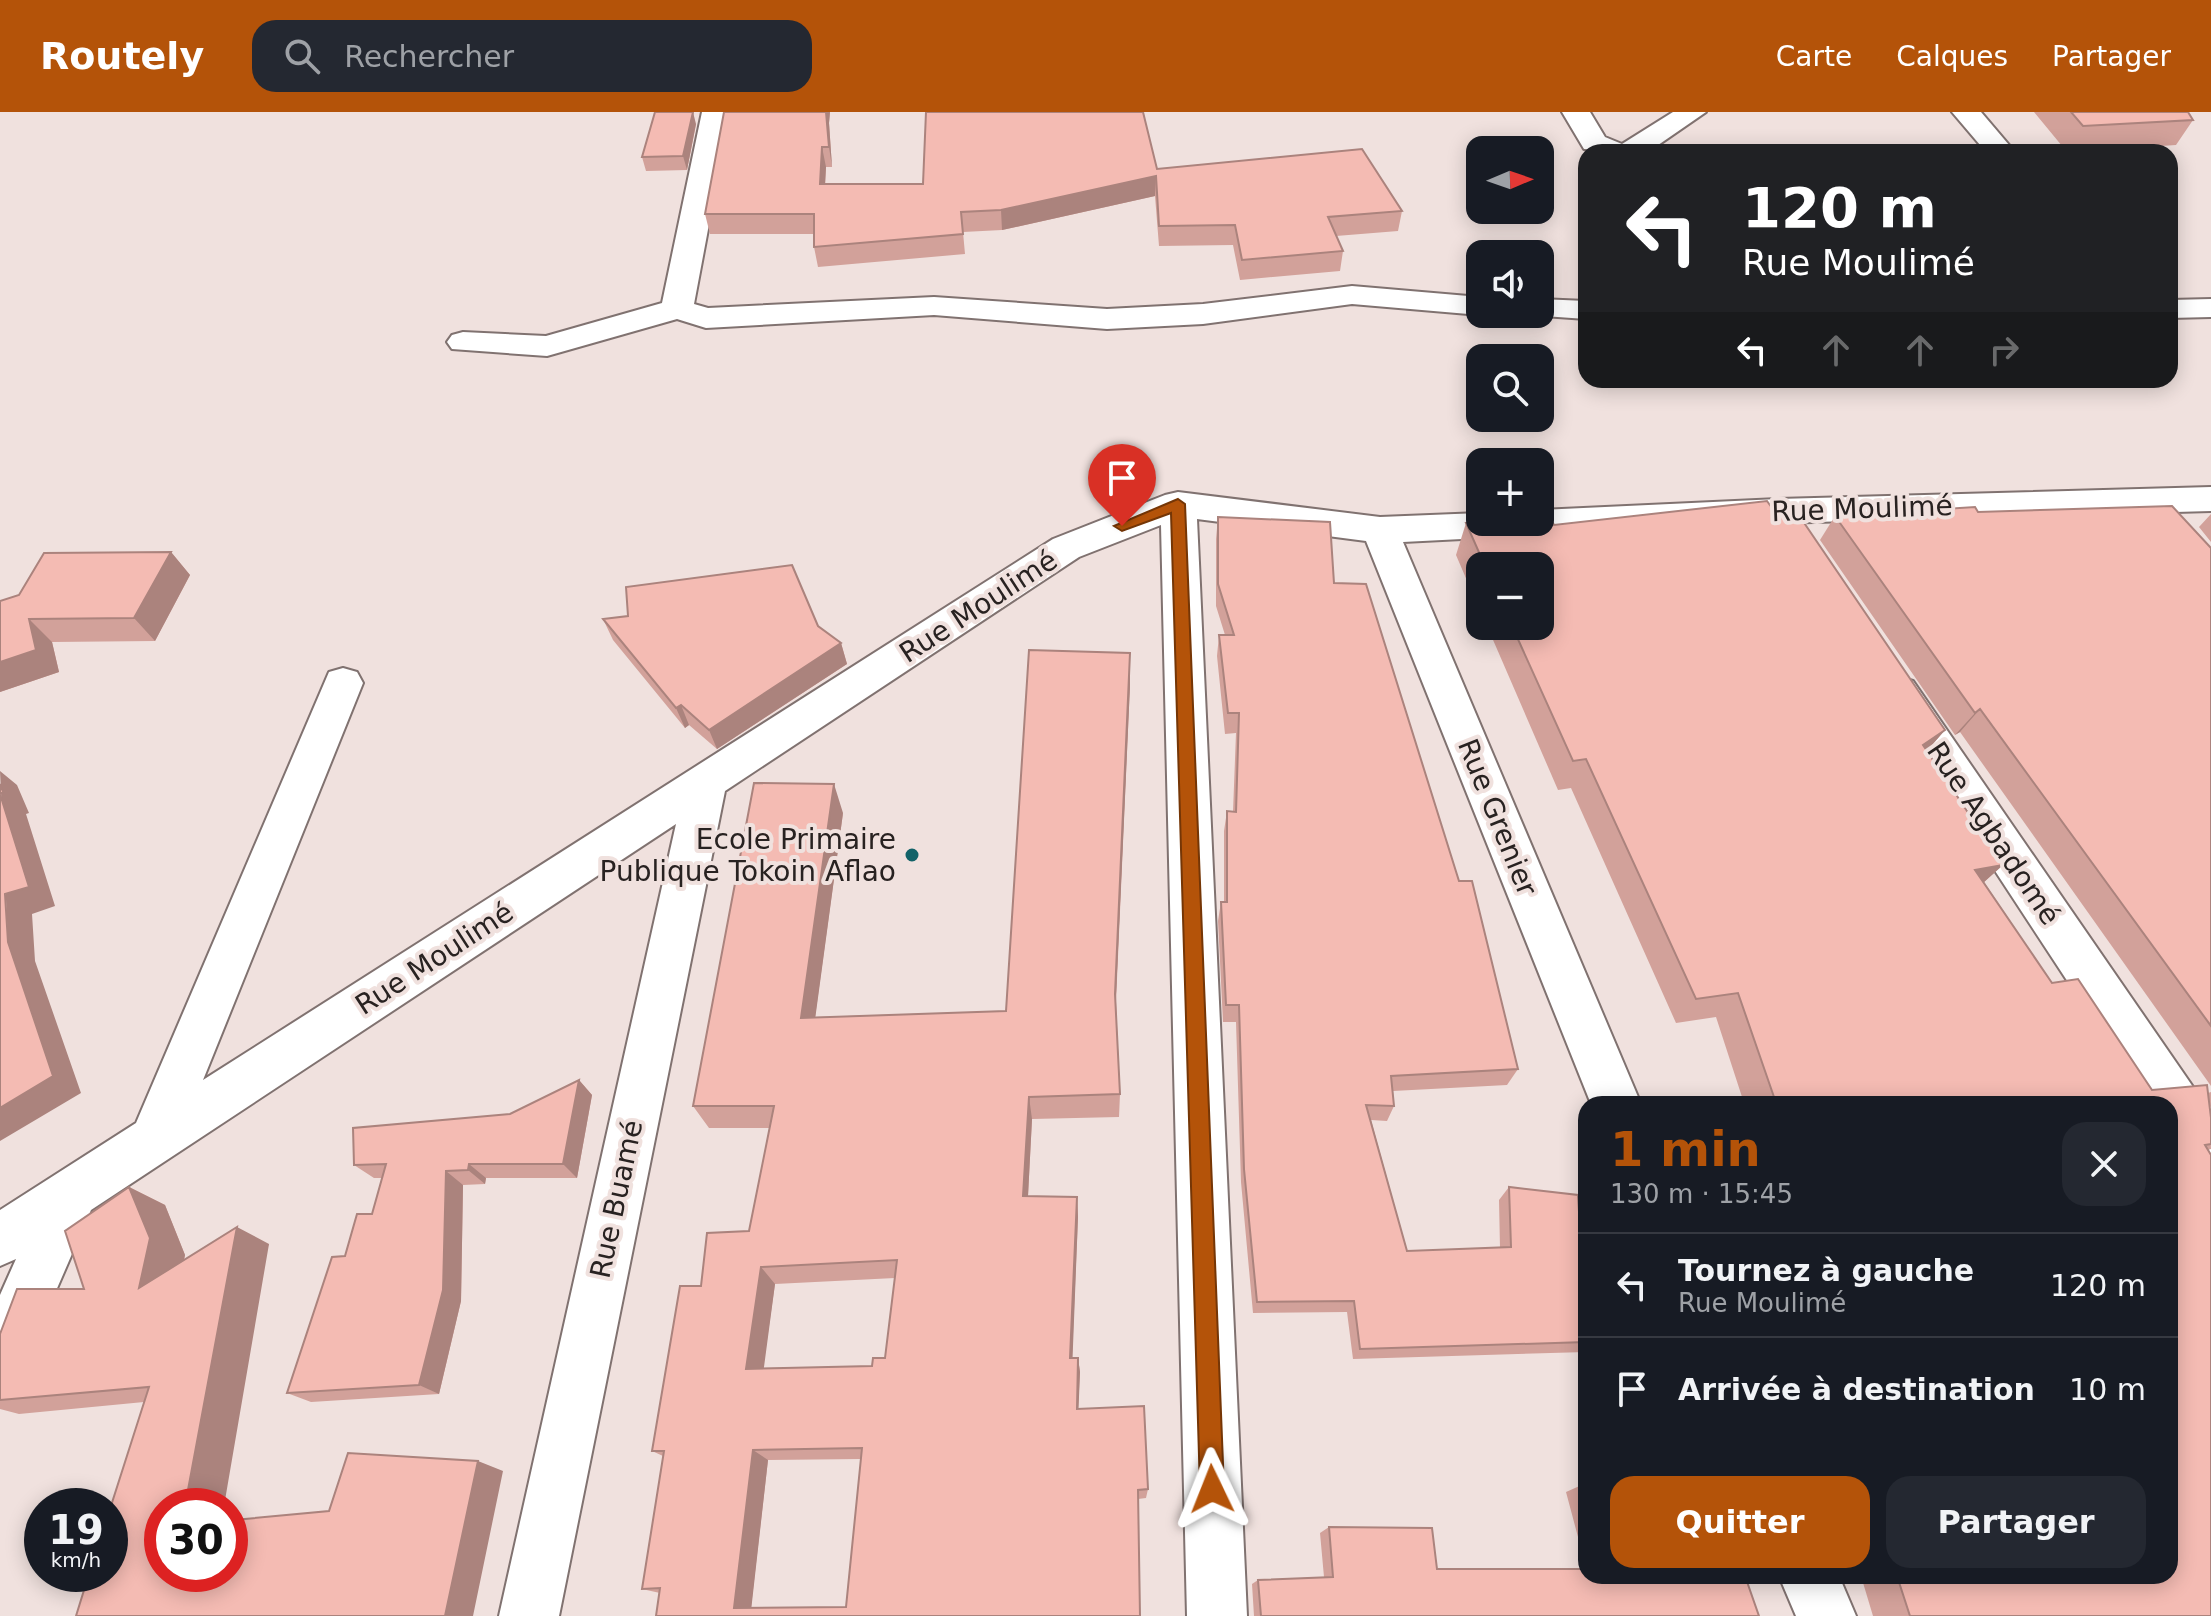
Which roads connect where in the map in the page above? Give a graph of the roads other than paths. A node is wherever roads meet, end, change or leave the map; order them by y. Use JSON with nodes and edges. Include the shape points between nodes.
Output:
{"nodes":[{"id":1,"x":716,"y":112,"type":"edge"},
{"id":2,"x":1576,"y":112,"type":"edge"},
{"id":3,"x":1692,"y":112,"type":"edge"},
{"id":4,"x":1966,"y":112,"type":"edge"},
{"id":5,"x":1597,"y":144,"type":"edge"},
{"id":6,"x":1642,"y":144,"type":"edge"},
{"id":7,"x":1994,"y":144,"type":"edge"},
{"id":8,"x":1466,"y":305,"type":"edge"},
{"id":9,"x":2211,"y":308,"type":"edge"},
{"id":10,"x":677,"y":309,"type":"junction"},
{"id":11,"x":1554,"y":309,"type":"edge"},
{"id":12,"x":2178,"y":309,"type":"edge"},
{"id":13,"x":1578,"y":310,"type":"edge"},
{"id":14,"x":463,"y":342,"type":"dead end"},
{"id":15,"x":2147,"y":499,"type":"junction"},
{"id":16,"x":2211,"y":499,"type":"edge"},
{"id":17,"x":1178,"y":504,"type":"junction"},
{"id":18,"x":1778,"y":511,"type":"junction"},
{"id":19,"x":1380,"y":530,"type":"junction"},
{"id":20,"x":2179,"y":534,"type":"edge"},
{"id":21,"x":1804,"y":550,"type":"edge"},
{"id":22,"x":1875,"y":656,"type":"edge"},
{"id":23,"x":343,"y":683,"type":"dead end"},
{"id":24,"x":706,"y":783,"type":"junction"},
{"id":25,"x":1613,"y":1096,"type":"edge"},
{"id":26,"x":2171,"y":1096,"type":"edge"},
{"id":27,"x":2178,"y":1107,"type":"edge"},
{"id":28,"x":155,"y":1137,"type":"junction"},
{"id":29,"x":2211,"y":1156,"type":"edge"},
{"id":30,"x":74,"y":1191,"type":"junction"},
{"id":31,"x":0,"y":1240,"type":"edge"},
{"id":32,"x":0,"y":1357,"type":"edge"},
{"id":33,"x":1812,"y":1584,"type":"edge"},
{"id":34,"x":529,"y":1616,"type":"edge"},
{"id":35,"x":1217,"y":1616,"type":"edge"},
{"id":36,"x":1826,"y":1616,"type":"edge"}],
"edges":[{"from":1,"to":10,"type":"street"},
{"from":2,"to":5,"type":"street"},
{"from":3,"to":6,"type":"street"},
{"from":4,"to":7,"type":"street"},
{"from":8,"to":10,"type":"street","via":[[1352,295],[1203,314],[1107,319],[934,306],[706,318]]},
{"from":9,"to":12,"type":"street"},
{"from":10,"to":14,"type":"street","via":[[547,346]]},
{"from":11,"to":13,"type":"street"},
{"from":15,"to":16,"type":"street","name":"Rue Moulimé"},
{"from":15,"to":18,"type":"street","name":"Rue Moulimé"},
{"from":15,"to":20,"type":"street"},
{"from":17,"to":19,"type":"street","name":"Rue Moulimé"},
{"from":17,"to":24,"type":"street","name":"Rue Moulimé","via":[[1066,548]]},
{"from":17,"to":35,"type":"street"},
{"from":18,"to":19,"type":"street","name":"Rue Moulimé"},
{"from":18,"to":21,"type":"street"},
{"from":19,"to":25,"type":"street","name":"Rue Grenier"},
{"from":22,"to":26,"type":"street","name":"Rue Agbadomé"},
{"from":23,"to":28,"type":"street"},
{"from":24,"to":28,"type":"street","name":"Rue Moulimé"},
{"from":24,"to":34,"type":"street","name":"Rue Buamé"},
{"from":27,"to":29,"type":"street","name":"Rue Agbadomé"},
{"from":28,"to":30,"type":"street","name":"Rue Moulimé"},
{"from":30,"to":31,"type":"street","name":"Rue Moulimé"},
{"from":30,"to":32,"type":"street"},
{"from":33,"to":36,"type":"street"}]}
